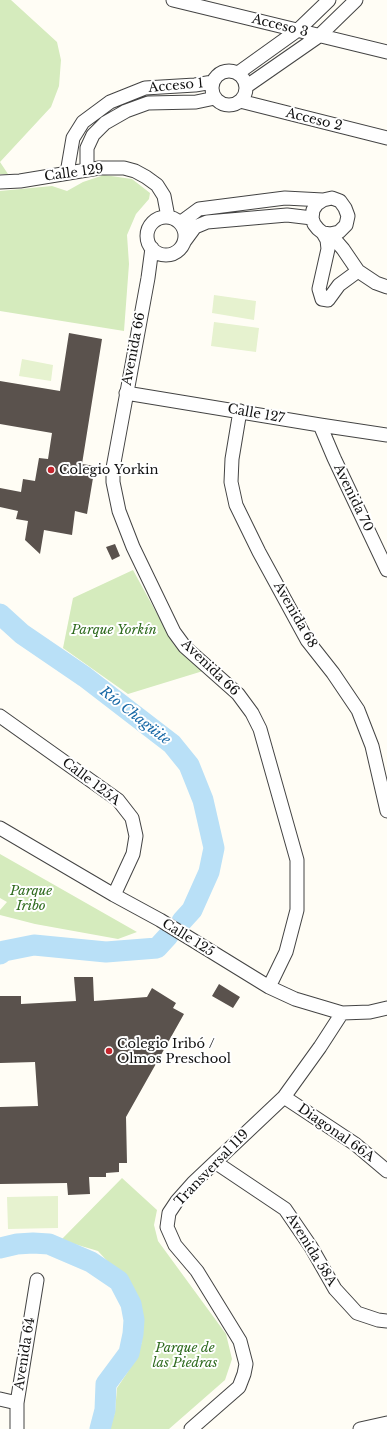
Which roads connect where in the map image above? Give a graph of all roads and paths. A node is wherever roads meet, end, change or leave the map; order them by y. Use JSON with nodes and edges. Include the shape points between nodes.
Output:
{"nodes":[{"id":1,"x":173,"y":0,"type":"edge"},
{"id":2,"x":329,"y":0,"type":"edge"},
{"id":3,"x":356,"y":0,"type":"edge"},
{"id":4,"x":298,"y":30,"type":"junction"},
{"id":5,"x":319,"y":36,"type":"junction"},
{"id":6,"x":387,"y":52,"type":"edge"},
{"id":7,"x":238,"y":73,"type":"junction"},
{"id":8,"x":213,"y":82,"type":"junction"},
{"id":9,"x":247,"y":86,"type":"junction"},
{"id":10,"x":215,"y":98,"type":"junction"},
{"id":11,"x":240,"y":101,"type":"junction"},
{"id":12,"x":387,"y":138,"type":"edge"},
{"id":13,"x":87,"y":170,"type":"junction"},
{"id":14,"x":67,"y":173,"type":"junction"},
{"id":15,"x":0,"y":182,"type":"edge"},
{"id":16,"x":323,"y":200,"type":"junction"},
{"id":17,"x":312,"y":218,"type":"junction"},
{"id":18,"x":174,"y":220,"type":"junction"},
{"id":19,"x":346,"y":225,"type":"junction"},
{"id":20,"x":327,"y":234,"type":"junction"},
{"id":21,"x":184,"y":242,"type":"junction"},
{"id":22,"x":152,"y":248,"type":"junction"},
{"id":23,"x":343,"y":249,"type":"junction"},
{"id":24,"x":169,"y":255,"type":"junction"},
{"id":25,"x":358,"y":271,"type":"junction"},
{"id":26,"x":148,"y":278,"type":"junction"},
{"id":27,"x":387,"y":287,"type":"edge"},
{"id":28,"x":126,"y":393,"type":"junction"},
{"id":29,"x":240,"y":411,"type":"junction"},
{"id":30,"x":320,"y":425,"type":"junction"},
{"id":31,"x":387,"y":435,"type":"edge"},
{"id":32,"x":387,"y":570,"type":"edge"},
{"id":33,"x":0,"y":716,"type":"edge"},
{"id":34,"x":387,"y":811,"type":"edge"},
{"id":35,"x":0,"y":828,"type":"edge"},
{"id":36,"x":114,"y":895,"type":"junction"},
{"id":37,"x":269,"y":987,"type":"junction"},
{"id":38,"x":387,"y":1008,"type":"edge"},
{"id":39,"x":342,"y":1013,"type":"junction"},
{"id":40,"x":284,"y":1096,"type":"junction"},
{"id":41,"x":215,"y":1162,"type":"junction"},
{"id":42,"x":387,"y":1171,"type":"edge"},
{"id":43,"x":37,"y":1280,"type":"dead end"},
{"id":44,"x":387,"y":1321,"type":"edge"},
{"id":45,"x":0,"y":1399,"type":"edge"},
{"id":46,"x":17,"y":1403,"type":"junction"},
{"id":47,"x":387,"y":1424,"type":"edge"},
{"id":48,"x":17,"y":1429,"type":"edge"},
{"id":49,"x":191,"y":1429,"type":"edge"},
{"id":50,"x":360,"y":1429,"type":"edge"}],
"edges":[{"from":1,"to":4,"type":"street","name":"Acceso 3"},
{"from":2,"to":4,"type":"street"},
{"from":3,"to":5,"type":"street"},
{"from":4,"to":5,"type":"street","name":"Acceso 3"},
{"from":4,"to":7,"type":"street"},
{"from":5,"to":6,"type":"street","name":"Acceso 3"},
{"from":5,"to":9,"type":"street"},
{"from":7,"to":8,"type":"street","name":"Acceso 1","via":[[223,71]]},
{"from":7,"to":9,"type":"street"},
{"from":8,"to":10,"type":"street","name":"Acceso 1"},
{"from":8,"to":14,"type":"street","name":"Acceso 1","via":[[145,88],[110,102],[83,122],[73,138]]},
{"from":9,"to":11,"type":"street"},
{"from":10,"to":11,"type":"street","name":"Acceso 1","via":[[230,105]]},
{"from":10,"to":13,"type":"street","name":"Acceso 1","via":[[196,102],[148,103],[126,111],[105,123],[92,135],[87,148]]},
{"from":11,"to":12,"type":"street","name":"Acceso 2"},
{"from":13,"to":14,"type":"street","name":"Calle 129"},
{"from":13,"to":18,"type":"street","name":"Calle 129","via":[[124,168],[146,177],[157,185]]},
{"from":14,"to":15,"type":"street","name":"Calle 129"},
{"from":16,"to":17,"type":"street","via":[[313,210]]},
{"from":16,"to":18,"type":"street","via":[[285,198],[199,209]]},
{"from":16,"to":19,"type":"street","via":[[332,198],[340,201],[348,216]]},
{"from":17,"to":20,"type":"street","via":[[318,229]]},
{"from":17,"to":21,"type":"street","via":[[287,215],[207,222],[195,227]]},
{"from":18,"to":21,"type":"street","via":[[184,232]]},
{"from":18,"to":22,"type":"street","via":[[162,218],[152,225],[148,236]]},
{"from":19,"to":20,"type":"street","via":[[339,232]]},
{"from":19,"to":23,"type":"street"},
{"from":20,"to":23,"type":"street"},
{"from":20,"to":25,"type":"street","via":[[328,249],[319,289],[322,299],[328,300],[339,285]]},
{"from":21,"to":24,"type":"street","via":[[178,250]]},
{"from":22,"to":24,"type":"street","via":[[156,252]]},
{"from":22,"to":26,"type":"street","name":"Avenida 66"},
{"from":23,"to":25,"type":"street"},
{"from":24,"to":26,"type":"street"},
{"from":25,"to":27,"type":"street"},
{"from":26,"to":28,"type":"street","name":"Avenida 66"},
{"from":28,"to":29,"type":"street","name":"Calle 127"},
{"from":28,"to":37,"type":"street","name":"Avenida 66","via":[[113,468],[119,511],[137,557],[174,632],[238,694],[252,713],[260,729],[297,860],[297,910],[286,952]]},
{"from":29,"to":30,"type":"street","name":"Calle 127"},
{"from":29,"to":34,"type":"street","name":"Avenida 68","via":[[231,482],[236,505],[307,640],[358,710],[372,746]]},
{"from":30,"to":31,"type":"street","name":"Calle 127"},
{"from":30,"to":32,"type":"street","name":"Avenida 70"},
{"from":33,"to":36,"type":"street","name":"Calle 125A","via":[[118,800],[132,818],[136,836],[133,854]]},
{"from":35,"to":36,"type":"street","name":"Calle 125"},
{"from":36,"to":37,"type":"street","name":"Calle 125"},
{"from":37,"to":39,"type":"street","name":"Calle 125","via":[[295,999]]},
{"from":38,"to":39,"type":"street","name":"Calle 125","via":[[370,1012]]},
{"from":39,"to":40,"type":"street","name":"Transversal 119","via":[[320,1048]]},
{"from":40,"to":41,"type":"street","name":"Transversal 119"},
{"from":40,"to":42,"type":"street","name":"Diagonal 66A","via":[[355,1144]]},
{"from":41,"to":44,"type":"street","name":"Avenida 58A","via":[[285,1209],[335,1289],[357,1313]]},
{"from":41,"to":49,"type":"street","name":"Transversal 119","via":[[177,1201],[169,1213],[167,1227],[176,1245],[197,1271],[240,1341],[246,1364],[239,1387]]},
{"from":43,"to":46,"type":"street","name":"Avenida 64"},
{"from":45,"to":46,"type":"street"},
{"from":46,"to":48,"type":"street","name":"Avenida 64"},
{"from":47,"to":50,"type":"street"}]}
